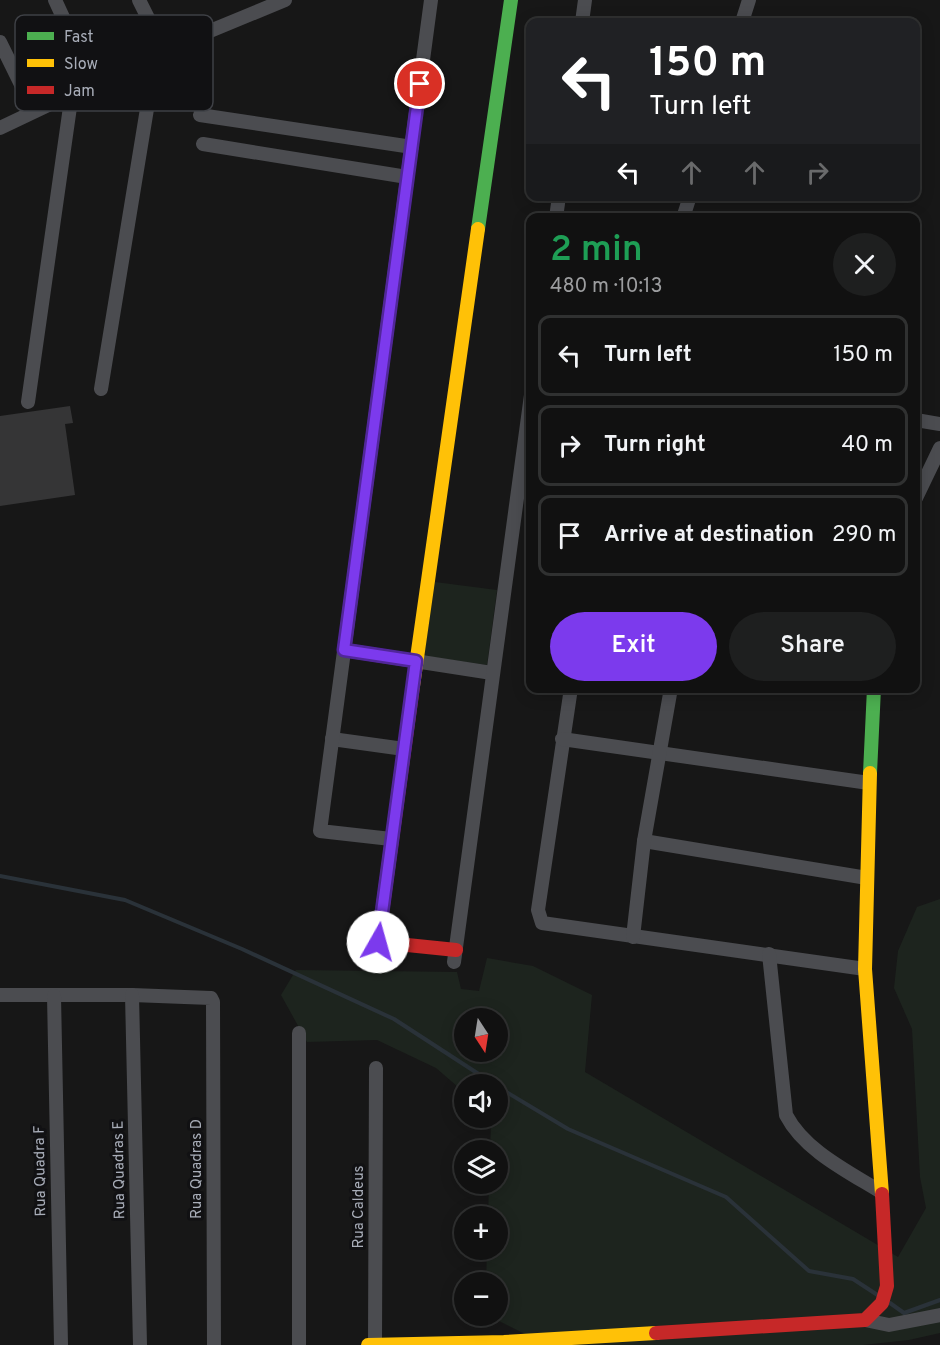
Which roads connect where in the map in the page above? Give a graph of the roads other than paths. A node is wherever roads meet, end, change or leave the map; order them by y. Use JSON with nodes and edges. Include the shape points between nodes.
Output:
{"nodes":[{"id":1,"x":55,"y":0,"type":"edge"},
{"id":2,"x":139,"y":0,"type":"edge"},
{"id":3,"x":285,"y":0,"type":"edge"},
{"id":4,"x":431,"y":0,"type":"edge"},
{"id":5,"x":511,"y":0,"type":"edge"},
{"id":6,"x":585,"y":0,"type":"edge"},
{"id":7,"x":749,"y":0,"type":"edge"},
{"id":8,"x":62,"y":15,"type":"edge"},
{"id":9,"x":145,"y":15,"type":"edge"},
{"id":10,"x":583,"y":18,"type":"edge"},
{"id":11,"x":743,"y":18,"type":"edge"},
{"id":12,"x":213,"y":30,"type":"edge"},
{"id":13,"x":0,"y":42,"type":"edge"},
{"id":14,"x":15,"y":72,"type":"edge"},
{"id":15,"x":34,"y":111,"type":"edge"},
{"id":16,"x":69,"y":111,"type":"edge"},
{"id":17,"x":150,"y":111,"type":"edge"},
{"id":18,"x":200,"y":115,"type":"dead end"},
{"id":19,"x":0,"y":128,"type":"edge"},
{"id":20,"x":203,"y":144,"type":"dead end"},
{"id":21,"x":412,"y":147,"type":"junction"},
{"id":22,"x":407,"y":177,"type":"junction"},
{"id":23,"x":101,"y":389,"type":"dead end"},
{"id":24,"x":28,"y":402,"type":"dead end"},
{"id":25,"x":920,"y":421,"type":"edge"},
{"id":26,"x":940,"y":424,"type":"edge"},
{"id":27,"x":526,"y":431,"type":"edge"},
{"id":28,"x":940,"y":449,"type":"edge"},
{"id":29,"x":920,"y":490,"type":"edge"},
{"id":30,"x":344,"y":650,"type":"junction"},
{"id":31,"x":416,"y":661,"type":"junction"},
{"id":32,"x":492,"y":673,"type":"junction"},
{"id":33,"x":570,"y":693,"type":"edge"},
{"id":34,"x":670,"y":693,"type":"edge"},
{"id":35,"x":874,"y":693,"type":"edge"},
{"id":36,"x":332,"y":739,"type":"junction"},
{"id":37,"x":562,"y":739,"type":"junction"},
{"id":38,"x":404,"y":749,"type":"junction"},
{"id":39,"x":660,"y":754,"type":"junction"},
{"id":40,"x":869,"y":783,"type":"junction"},
{"id":41,"x":391,"y":839,"type":"junction"},
{"id":42,"x":644,"y":841,"type":"junction"},
{"id":43,"x":867,"y":878,"type":"junction"},
{"id":44,"x":633,"y":937,"type":"junction"},
{"id":45,"x":769,"y":954,"type":"junction"},
{"id":46,"x":865,"y":969,"type":"junction"},
{"id":47,"x":0,"y":995,"type":"edge"},
{"id":48,"x":132,"y":995,"type":"junction"},
{"id":49,"x":54,"y":996,"type":"junction"},
{"id":50,"x":299,"y":1033,"type":"dead end"},
{"id":51,"x":376,"y":1068,"type":"dead end"},
{"id":52,"x":881,"y":1192,"type":"junction"},
{"id":53,"x":940,"y":1315,"type":"edge"},
{"id":54,"x":865,"y":1320,"type":"junction"},
{"id":55,"x":504,"y":1343,"type":"edge"},
{"id":56,"x":61,"y":1345,"type":"edge"},
{"id":57,"x":140,"y":1345,"type":"edge"},
{"id":58,"x":214,"y":1345,"type":"edge"},
{"id":59,"x":299,"y":1345,"type":"edge"},
{"id":60,"x":368,"y":1345,"type":"edge"},
{"id":61,"x":375,"y":1345,"type":"edge"}],
"edges":[{"from":1,"to":8,"type":"street"},
{"from":2,"to":9,"type":"street"},
{"from":3,"to":12,"type":"street"},
{"from":4,"to":21,"type":"street"},
{"from":5,"to":31,"type":"street"},
{"from":6,"to":10,"type":"street"},
{"from":7,"to":11,"type":"street"},
{"from":13,"to":14,"type":"street"},
{"from":15,"to":19,"type":"street"},
{"from":16,"to":24,"type":"street"},
{"from":17,"to":23,"type":"street"},
{"from":18,"to":21,"type":"street"},
{"from":20,"to":22,"type":"street"},
{"from":21,"to":22,"type":"street"},
{"from":22,"to":30,"type":"street"},
{"from":25,"to":26,"type":"street"},
{"from":27,"to":32,"type":"street"},
{"from":28,"to":29,"type":"street"},
{"from":30,"to":31,"type":"street"},
{"from":30,"to":36,"type":"street"},
{"from":31,"to":32,"type":"street"},
{"from":31,"to":38,"type":"street"},
{"from":32,"to":41,"type":"street","via":[[455,956],[378,942]]},
{"from":33,"to":37,"type":"street"},
{"from":34,"to":39,"type":"street"},
{"from":35,"to":40,"type":"street"},
{"from":36,"to":38,"type":"street"},
{"from":36,"to":41,"type":"street","via":[[320,831]]},
{"from":37,"to":39,"type":"street"},
{"from":37,"to":44,"type":"street","via":[[539,917],[549,925]]},
{"from":38,"to":41,"type":"street"},
{"from":39,"to":40,"type":"street"},
{"from":39,"to":42,"type":"street"},
{"from":40,"to":43,"type":"street"},
{"from":42,"to":43,"type":"street"},
{"from":42,"to":44,"type":"street"},
{"from":43,"to":46,"type":"street"},
{"from":44,"to":45,"type":"street"},
{"from":45,"to":46,"type":"street"},
{"from":45,"to":52,"type":"street","via":[[786,1115],[804,1139]]},
{"from":46,"to":52,"type":"street"},
{"from":47,"to":49,"type":"street"},
{"from":48,"to":49,"type":"street"},
{"from":48,"to":57,"type":"street","name":"Rua Quadras E"},
{"from":48,"to":58,"type":"street","name":"Rua Quadras D","via":[[207,996],[213,1002]]},
{"from":49,"to":56,"type":"street","name":"Rua Quadra F"},
{"from":50,"to":59,"type":"street"},
{"from":51,"to":61,"type":"street","name":"Rua Caldeus"},
{"from":52,"to":54,"type":"street","via":[[888,1279],[884,1303]]},
{"from":53,"to":54,"type":"street","via":[[889,1325]]},
{"from":54,"to":55,"type":"street"},
{"from":55,"to":61,"type":"street"},
{"from":60,"to":61,"type":"street"}]}
